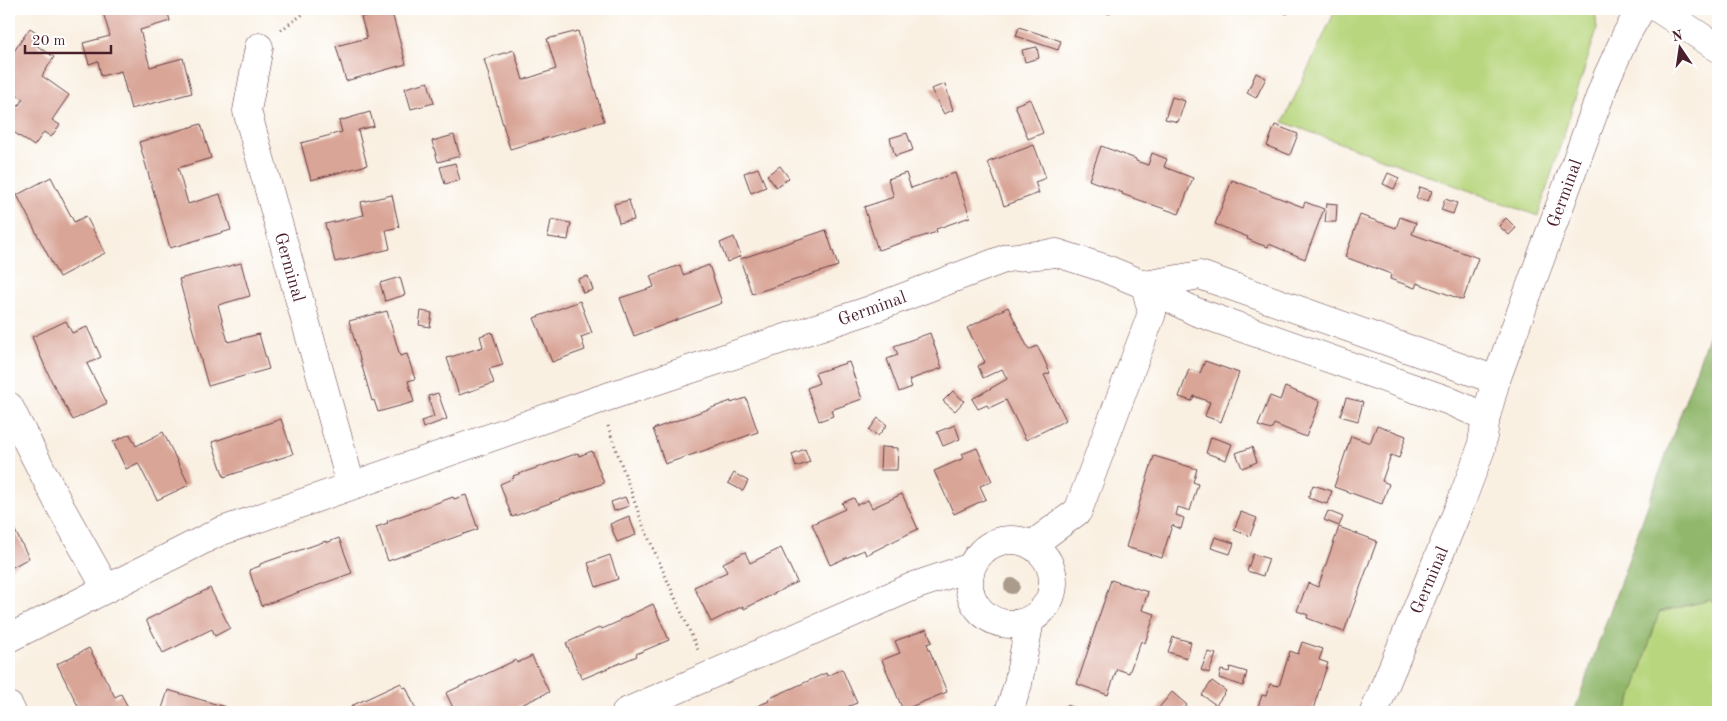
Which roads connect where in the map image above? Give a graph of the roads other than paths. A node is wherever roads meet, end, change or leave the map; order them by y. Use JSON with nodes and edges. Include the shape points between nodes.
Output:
{"nodes":[{"id":1,"x":1641,"y":9,"type":"edge"},
{"id":2,"x":1658,"y":9,"type":"edge"},
{"id":3,"x":259,"y":47,"type":"road end"},
{"id":4,"x":1718,"y":48,"type":"edge"},
{"id":5,"x":1145,"y":285,"type":"junction"},
{"id":6,"x":1496,"y":380,"type":"junction"},
{"id":7,"x":9,"y":406,"type":"edge"},
{"id":8,"x":1486,"y":417,"type":"junction"},
{"id":9,"x":350,"y":485,"type":"junction"},
{"id":10,"x":1032,"y":545,"type":"junction"},
{"id":11,"x":970,"y":567,"type":"junction"},
{"id":12,"x":106,"y":588,"type":"junction"},
{"id":13,"x":1030,"y":620,"type":"junction"},
{"id":14,"x":9,"y":638,"type":"edge"},
{"id":15,"x":9,"y":706,"type":"edge"},
{"id":16,"x":12,"y":712,"type":"edge"},
{"id":17,"x":626,"y":712,"type":"edge"},
{"id":18,"x":1008,"y":712,"type":"edge"},
{"id":19,"x":1374,"y":712,"type":"edge"}],
"edges":[{"from":1,"to":6,"type":"street","name":"Germinal","via":[[1607,77]]},
{"from":2,"to":4,"type":"street"},
{"from":3,"to":9,"type":"street","name":"Germinal","via":[[247,111]]},
{"from":5,"to":6,"type":"street","via":[[1200,275]]},
{"from":5,"to":8,"type":"street","name":"Germinal","via":[[1194,311],[1447,400]]},
{"from":5,"to":9,"type":"street","name":"Germinal","via":[[1057,253],[1007,258],[868,311]]},
{"from":5,"to":10,"type":"street","via":[[1152,313],[1078,511]]},
{"from":6,"to":8,"type":"street","name":"Germinal"},
{"from":7,"to":12,"type":"street"},
{"from":8,"to":19,"type":"street","name":"Germinal","via":[[1481,449],[1464,496]]},
{"from":9,"to":12,"type":"street","name":"Germinal","via":[[219,532]]},
{"from":10,"to":11,"type":"street","via":[[1008,539],[992,543],[979,553]]},
{"from":10,"to":13,"type":"street","via":[[1050,563],[1054,579],[1052,596],[1043,610]]},
{"from":11,"to":13,"type":"street","via":[[968,584],[972,600],[982,614],[997,622],[1013,624]]},
{"from":11,"to":17,"type":"street","via":[[914,586]]},
{"from":12,"to":14,"type":"street","name":"Germinal"},
{"from":13,"to":18,"type":"street","via":[[1018,684]]},
{"from":15,"to":16,"type":"street"}]}
